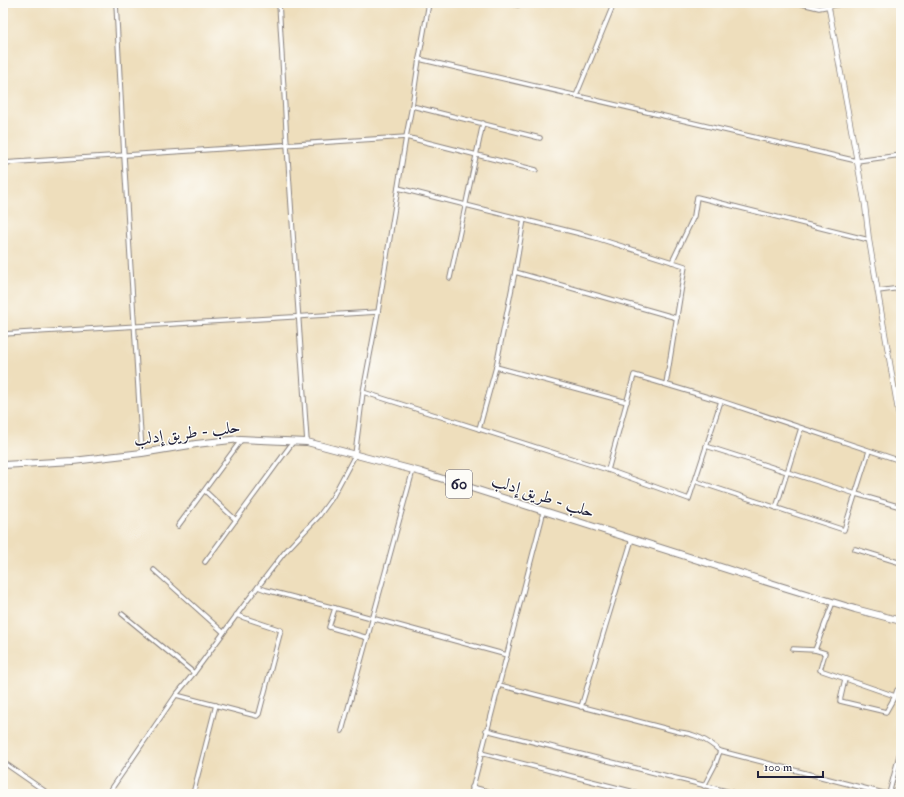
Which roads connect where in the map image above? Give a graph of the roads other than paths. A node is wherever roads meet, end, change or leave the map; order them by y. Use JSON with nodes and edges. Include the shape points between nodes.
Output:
{"nodes":[{"id":1,"x":116,"y":3,"type":"edge"},
{"id":2,"x":279,"y":3,"type":"edge"},
{"id":3,"x":429,"y":3,"type":"edge"},
{"id":4,"x":508,"y":3,"type":"edge"},
{"id":5,"x":614,"y":3,"type":"edge"},
{"id":6,"x":798,"y":3,"type":"edge"},
{"id":7,"x":846,"y":3,"type":"edge"},
{"id":8,"x":518,"y":5,"type":"dead end"},
{"id":9,"x":829,"y":5,"type":"edge"},
{"id":10,"x":419,"y":59,"type":"junction"},
{"id":11,"x":576,"y":96,"type":"junction"},
{"id":12,"x":412,"y":106,"type":"junction"},
{"id":13,"x":483,"y":123,"type":"junction"},
{"id":14,"x":406,"y":137,"type":"junction"},
{"id":15,"x":540,"y":138,"type":"dead end"},
{"id":16,"x":287,"y":145,"type":"junction"},
{"id":17,"x":901,"y":155,"type":"edge"},
{"id":18,"x":124,"y":156,"type":"junction"},
{"id":19,"x":477,"y":156,"type":"junction"},
{"id":20,"x":857,"y":161,"type":"junction"},
{"id":21,"x":3,"y":163,"type":"edge"},
{"id":22,"x":536,"y":170,"type":"dead end"},
{"id":23,"x":398,"y":188,"type":"junction"},
{"id":24,"x":466,"y":205,"type":"junction"},
{"id":25,"x":524,"y":219,"type":"junction"},
{"id":26,"x":869,"y":240,"type":"junction"},
{"id":27,"x":672,"y":262,"type":"junction"},
{"id":28,"x":515,"y":272,"type":"junction"},
{"id":29,"x":450,"y":278,"type":"dead end"},
{"id":30,"x":901,"y":288,"type":"edge"},
{"id":31,"x":878,"y":291,"type":"junction"},
{"id":32,"x":378,"y":312,"type":"junction"},
{"id":33,"x":298,"y":316,"type":"junction"},
{"id":34,"x":677,"y":318,"type":"junction"},
{"id":35,"x":135,"y":326,"type":"junction"},
{"id":36,"x":3,"y":334,"type":"edge"},
{"id":37,"x":496,"y":366,"type":"junction"},
{"id":38,"x":666,"y":384,"type":"junction"},
{"id":39,"x":363,"y":392,"type":"junction"},
{"id":40,"x":721,"y":401,"type":"junction"},
{"id":41,"x":627,"y":402,"type":"junction"},
{"id":42,"x":900,"y":421,"type":"edge"},
{"id":43,"x":801,"y":428,"type":"junction"},
{"id":44,"x":901,"y":428,"type":"edge"},
{"id":45,"x":479,"y":429,"type":"junction"},
{"id":46,"x":242,"y":440,"type":"junction"},
{"id":47,"x":293,"y":442,"type":"junction"},
{"id":48,"x":308,"y":442,"type":"junction"},
{"id":49,"x":706,"y":446,"type":"junction"},
{"id":50,"x":869,"y":451,"type":"junction"},
{"id":51,"x":142,"y":453,"type":"junction"},
{"id":52,"x":355,"y":455,"type":"junction"},
{"id":53,"x":901,"y":461,"type":"edge"},
{"id":54,"x":3,"y":466,"type":"edge"},
{"id":55,"x":413,"y":470,"type":"junction"},
{"id":56,"x":608,"y":470,"type":"junction"},
{"id":57,"x":787,"y":473,"type":"junction"},
{"id":58,"x":695,"y":481,"type":"junction"},
{"id":59,"x":204,"y":491,"type":"junction"},
{"id":60,"x":856,"y":494,"type":"junction"},
{"id":61,"x":901,"y":507,"type":"edge"},
{"id":62,"x":776,"y":508,"type":"junction"},
{"id":63,"x":543,"y":511,"type":"junction"},
{"id":64,"x":236,"y":520,"type":"junction"},
{"id":65,"x":178,"y":526,"type":"dead end"},
{"id":66,"x":632,"y":539,"type":"junction"},
{"id":67,"x":855,"y":548,"type":"dead end"},
{"id":68,"x":205,"y":562,"type":"dead end"},
{"id":69,"x":901,"y":563,"type":"edge"},
{"id":70,"x":154,"y":570,"type":"dead end"},
{"id":71,"x":258,"y":587,"type":"junction"},
{"id":72,"x":833,"y":602,"type":"junction"},
{"id":73,"x":334,"y":608,"type":"junction"},
{"id":74,"x":122,"y":614,"type":"dead end"},
{"id":75,"x":236,"y":615,"type":"junction"},
{"id":76,"x":374,"y":619,"type":"junction"},
{"id":77,"x":901,"y":621,"type":"edge"},
{"id":78,"x":223,"y":632,"type":"junction"},
{"id":79,"x":368,"y":638,"type":"junction"},
{"id":80,"x":792,"y":649,"type":"dead end"},
{"id":81,"x":815,"y":650,"type":"junction"},
{"id":82,"x":506,"y":655,"type":"junction"},
{"id":83,"x":194,"y":673,"type":"junction"},
{"id":84,"x":846,"y":679,"type":"junction"},
{"id":85,"x":499,"y":685,"type":"junction"},
{"id":86,"x":901,"y":691,"type":"edge"},
{"id":87,"x":176,"y":695,"type":"junction"},
{"id":88,"x":895,"y":696,"type":"junction"},
{"id":89,"x":216,"y":705,"type":"junction"},
{"id":90,"x":581,"y":707,"type":"junction"},
{"id":91,"x":486,"y":730,"type":"junction"},
{"id":92,"x":342,"y":731,"type":"dead end"},
{"id":93,"x":901,"y":748,"type":"edge"},
{"id":94,"x":720,"y":751,"type":"junction"},
{"id":95,"x":481,"y":753,"type":"junction"},
{"id":96,"x":3,"y":762,"type":"edge"},
{"id":97,"x":704,"y":786,"type":"junction"},
{"id":98,"x":472,"y":787,"type":"junction"},
{"id":99,"x":49,"y":794,"type":"edge"},
{"id":100,"x":108,"y":794,"type":"edge"},
{"id":101,"x":193,"y":794,"type":"edge"},
{"id":102,"x":471,"y":794,"type":"edge"},
{"id":103,"x":498,"y":794,"type":"edge"},
{"id":104,"x":642,"y":794,"type":"edge"},
{"id":105,"x":738,"y":794,"type":"edge"},
{"id":106,"x":888,"y":794,"type":"edge"}],
"edges":[{"from":1,"to":18,"type":"street"},
{"from":2,"to":16,"type":"street"},
{"from":3,"to":10,"type":"street"},
{"from":4,"to":8,"type":"street"},
{"from":5,"to":11,"type":"street"},
{"from":6,"to":9,"type":"street","via":[[819,8]]},
{"from":7,"to":9,"type":"street"},
{"from":9,"to":20,"type":"street"},
{"from":10,"to":11,"type":"street"},
{"from":10,"to":12,"type":"street"},
{"from":11,"to":20,"type":"street"},
{"from":12,"to":13,"type":"street"},
{"from":12,"to":14,"type":"street"},
{"from":13,"to":15,"type":"street"},
{"from":13,"to":19,"type":"street"},
{"from":14,"to":16,"type":"street"},
{"from":14,"to":19,"type":"street"},
{"from":14,"to":23,"type":"street"},
{"from":16,"to":18,"type":"street"},
{"from":16,"to":33,"type":"street"},
{"from":17,"to":20,"type":"street"},
{"from":18,"to":21,"type":"street"},
{"from":18,"to":35,"type":"street"},
{"from":19,"to":22,"type":"street"},
{"from":19,"to":24,"type":"street"},
{"from":20,"to":26,"type":"street"},
{"from":23,"to":24,"type":"street"},
{"from":23,"to":32,"type":"street"},
{"from":24,"to":25,"type":"street"},
{"from":24,"to":29,"type":"street"},
{"from":25,"to":27,"type":"street"},
{"from":25,"to":28,"type":"street"},
{"from":26,"to":27,"type":"street","via":[[697,197],[694,216]]},
{"from":26,"to":31,"type":"street"},
{"from":27,"to":34,"type":"street","via":[[685,266]]},
{"from":28,"to":34,"type":"street"},
{"from":28,"to":37,"type":"street"},
{"from":30,"to":31,"type":"street"},
{"from":31,"to":42,"type":"street"},
{"from":32,"to":33,"type":"street"},
{"from":32,"to":39,"type":"street"},
{"from":33,"to":35,"type":"street"},
{"from":33,"to":48,"type":"street"},
{"from":34,"to":38,"type":"street"},
{"from":35,"to":36,"type":"street"},
{"from":35,"to":51,"type":"street"},
{"from":37,"to":41,"type":"street"},
{"from":37,"to":45,"type":"street"},
{"from":38,"to":40,"type":"street"},
{"from":38,"to":41,"type":"street","via":[[634,375]]},
{"from":39,"to":45,"type":"street"},
{"from":39,"to":52,"type":"street"},
{"from":40,"to":43,"type":"street"},
{"from":40,"to":49,"type":"street"},
{"from":41,"to":56,"type":"street"},
{"from":42,"to":44,"type":"street"},
{"from":43,"to":50,"type":"street"},
{"from":43,"to":57,"type":"street"},
{"from":45,"to":56,"type":"street"},
{"from":46,"to":47,"type":"highway","name":"حلب - طريق إدلب","number":"60"},
{"from":46,"to":51,"type":"highway","name":"حلب - طريق إدلب","number":"60"},
{"from":46,"to":59,"type":"street"},
{"from":47,"to":48,"type":"highway","name":"حلب - طريق إدلب","number":"60"},
{"from":47,"to":64,"type":"street"},
{"from":48,"to":52,"type":"highway","name":"حلب - طريق إدلب","number":"60"},
{"from":49,"to":57,"type":"street"},
{"from":49,"to":58,"type":"street"},
{"from":50,"to":53,"type":"street"},
{"from":50,"to":60,"type":"street"},
{"from":51,"to":54,"type":"highway","name":"حلب - طريق إدلب","number":"60"},
{"from":52,"to":55,"type":"highway","name":"حلب - طريق إدلب","number":"60"},
{"from":52,"to":71,"type":"street","via":[[320,516],[284,553]]},
{"from":55,"to":63,"type":"highway","name":"حلب - طريق إدلب","number":"60"},
{"from":55,"to":76,"type":"street"},
{"from":56,"to":58,"type":"street","via":[[689,499]]},
{"from":57,"to":60,"type":"street"},
{"from":57,"to":62,"type":"street"},
{"from":58,"to":62,"type":"street"},
{"from":59,"to":64,"type":"street"},
{"from":59,"to":65,"type":"street"},
{"from":60,"to":61,"type":"street"},
{"from":60,"to":62,"type":"street","via":[[844,530]]},
{"from":63,"to":66,"type":"highway","name":"حلب - طريق إدلب","number":"60"},
{"from":63,"to":82,"type":"street"},
{"from":64,"to":68,"type":"street"},
{"from":66,"to":72,"type":"highway","name":"حلب - طريق إدلب","number":"60"},
{"from":66,"to":90,"type":"street"},
{"from":67,"to":69,"type":"street"},
{"from":70,"to":78,"type":"street"},
{"from":71,"to":73,"type":"street"},
{"from":71,"to":75,"type":"street"},
{"from":72,"to":77,"type":"highway","name":"حلب - طريق إدلب","number":"60"},
{"from":72,"to":81,"type":"street"},
{"from":73,"to":76,"type":"street"},
{"from":73,"to":79,"type":"street","via":[[329,627]]},
{"from":74,"to":83,"type":"street"},
{"from":75,"to":78,"type":"street"},
{"from":75,"to":89,"type":"street","via":[[281,630],[260,714],[257,716]]},
{"from":76,"to":79,"type":"street"},
{"from":76,"to":82,"type":"street"},
{"from":78,"to":83,"type":"street"},
{"from":79,"to":92,"type":"street"},
{"from":80,"to":81,"type":"street"},
{"from":81,"to":84,"type":"street","via":[[825,653],[820,670]]},
{"from":82,"to":85,"type":"street"},
{"from":83,"to":87,"type":"street"},
{"from":84,"to":88,"type":"street"},
{"from":84,"to":88,"type":"street","via":[[840,701],[886,712]]},
{"from":85,"to":90,"type":"street"},
{"from":85,"to":91,"type":"street"},
{"from":86,"to":88,"type":"street","via":[[897,690]]},
{"from":87,"to":89,"type":"street"},
{"from":87,"to":100,"type":"street"},
{"from":89,"to":101,"type":"street"},
{"from":90,"to":94,"type":"street","via":[[692,733],[709,741]]},
{"from":91,"to":95,"type":"street"},
{"from":91,"to":97,"type":"street"},
{"from":93,"to":106,"type":"street"},
{"from":94,"to":97,"type":"street"},
{"from":94,"to":106,"type":"street"},
{"from":95,"to":98,"type":"street"},
{"from":95,"to":104,"type":"street"},
{"from":96,"to":99,"type":"street"},
{"from":97,"to":105,"type":"street"},
{"from":98,"to":102,"type":"street"},
{"from":98,"to":103,"type":"street"}]}
